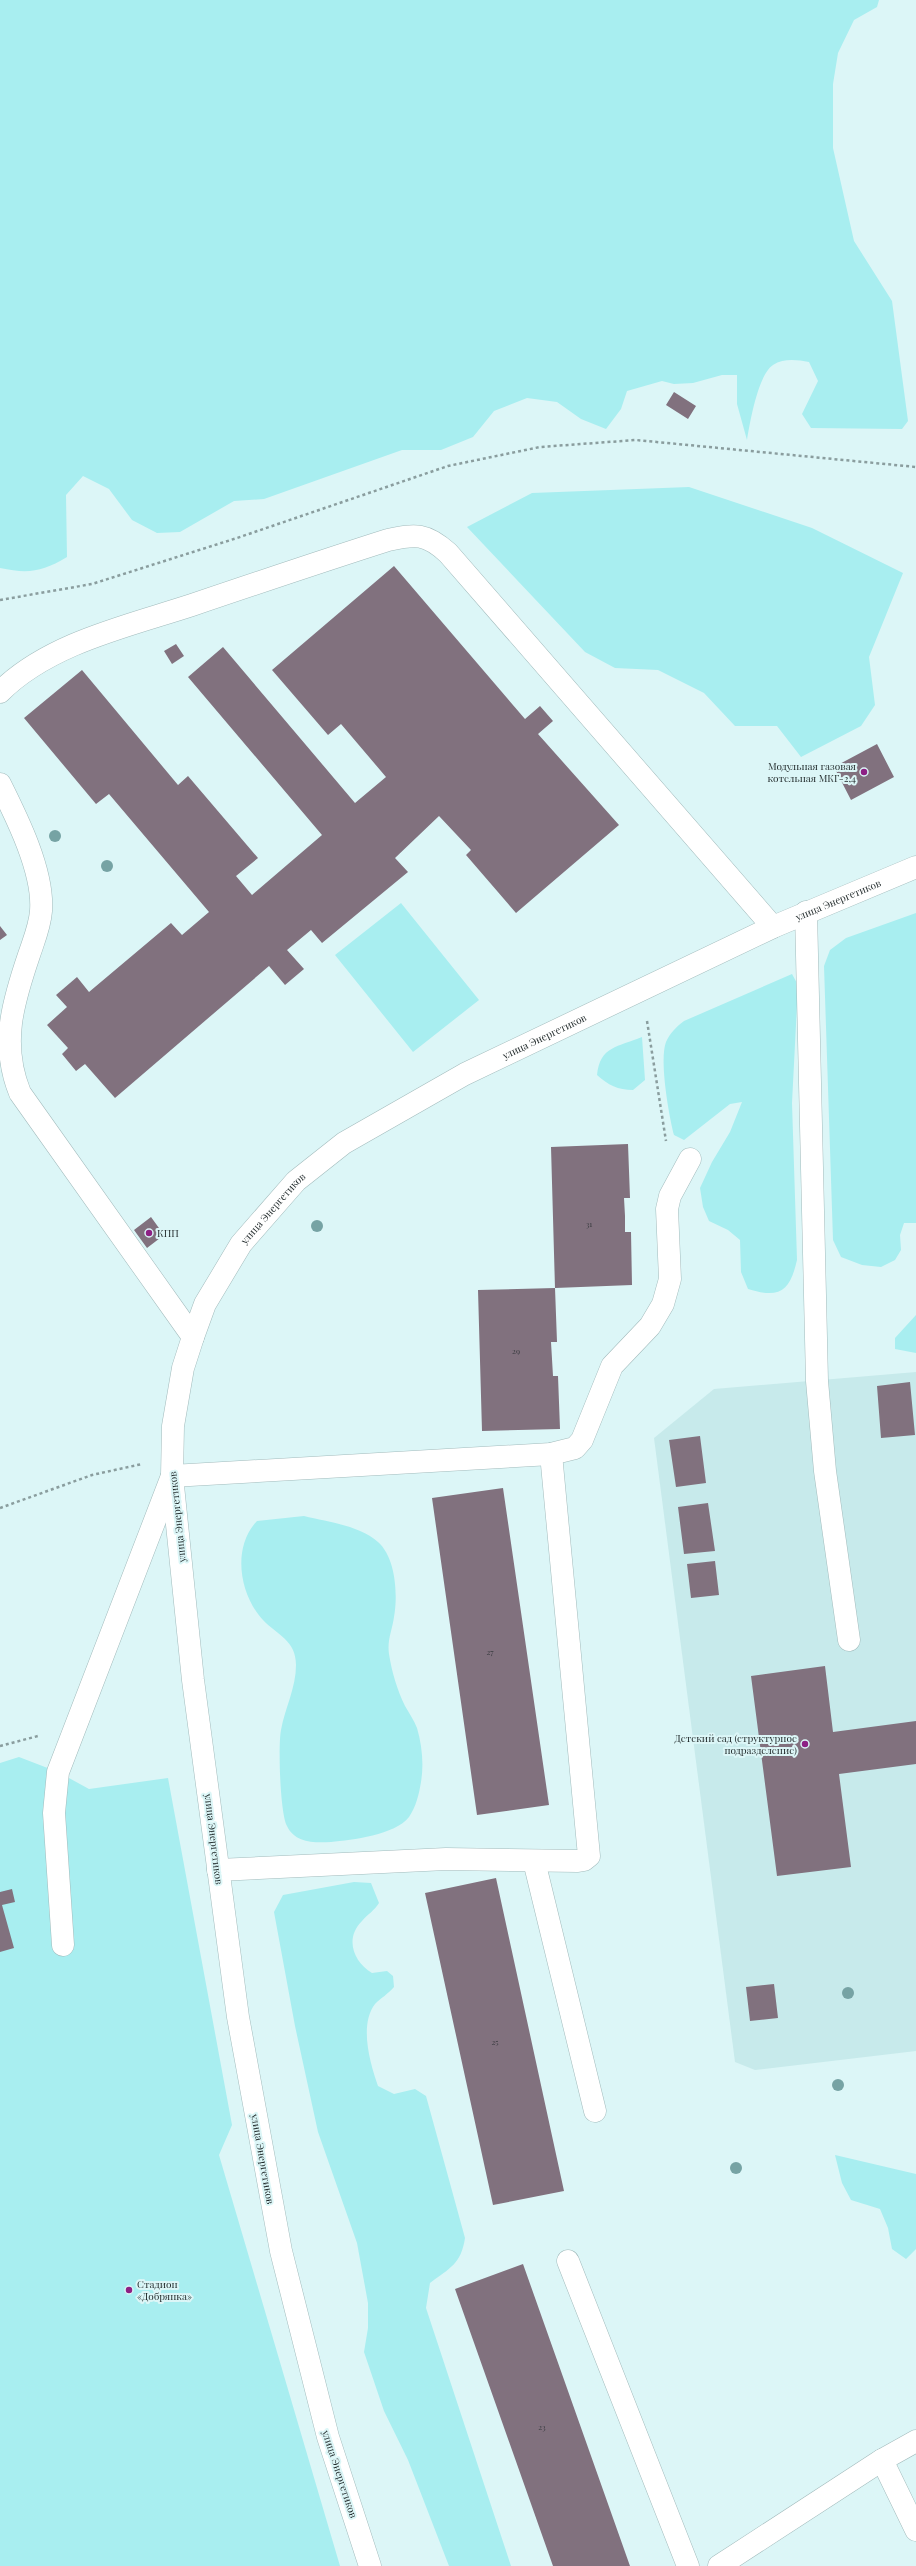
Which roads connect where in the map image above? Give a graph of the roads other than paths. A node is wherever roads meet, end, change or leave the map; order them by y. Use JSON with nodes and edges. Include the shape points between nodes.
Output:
{"nodes":[{"id":1,"x":0,"y":692,"type":"edge"},
{"id":2,"x":0,"y":784,"type":"edge"},
{"id":3,"x":916,"y":868,"type":"edge"},
{"id":4,"x":806,"y":912,"type":"junction"},
{"id":5,"x":773,"y":927,"type":"junction"},
{"id":6,"x":690,"y":1159,"type":"dead end"},
{"id":7,"x":193,"y":1336,"type":"junction"},
{"id":8,"x":551,"y":1454,"type":"junction"},
{"id":9,"x":172,"y":1468,"type":"junction"},
{"id":10,"x":849,"y":1640,"type":"dead end"},
{"id":11,"x":534,"y":1861,"type":"junction"},
{"id":12,"x":218,"y":1870,"type":"junction"},
{"id":13,"x":63,"y":1945,"type":"dead end"},
{"id":14,"x":595,"y":2111,"type":"dead end"},
{"id":15,"x":568,"y":2261,"type":"dead end"},
{"id":16,"x":916,"y":2441,"type":"edge"},
{"id":17,"x":882,"y":2460,"type":"junction"},
{"id":18,"x":916,"y":2530,"type":"edge"},
{"id":19,"x":370,"y":2566,"type":"edge"},
{"id":20,"x":688,"y":2566,"type":"edge"},
{"id":21,"x":719,"y":2566,"type":"edge"}],
"edges":[{"from":1,"to":5,"type":"street","via":[[27,671],[86,640],[388,540],[422,535],[436,541],[448,553]]},
{"from":2,"to":7,"type":"street","via":[[13,809],[35,868],[41,893],[37,930],[21,980],[9,1031],[11,1074],[20,1093]]},
{"from":3,"to":4,"type":"street","name":"улица Энергетиков"},
{"from":4,"to":5,"type":"street","name":"улица Энергетиков"},
{"from":4,"to":10,"type":"street","via":[[817,1381],[825,1471]]},
{"from":5,"to":7,"type":"street","name":"улица Энергетиков","via":[[465,1074],[344,1143],[296,1182],[241,1244],[205,1304]]},
{"from":6,"to":8,"type":"street","via":[[670,1196],[667,1209],[670,1279],[663,1304],[650,1326],[612,1366],[582,1440],[575,1448]]},
{"from":7,"to":9,"type":"street","name":"улица Энергетиков","via":[[178,1397]]},
{"from":8,"to":9,"type":"street"},
{"from":8,"to":11,"type":"street","via":[[589,1856],[584,1860]]},
{"from":9,"to":12,"type":"street","name":"улица Энергетиков","via":[[194,1680]]},
{"from":9,"to":13,"type":"street","via":[[58,1772],[54,1814]]},
{"from":11,"to":12,"type":"street","via":[[438,1859]]},
{"from":11,"to":14,"type":"street"},
{"from":12,"to":19,"type":"street","name":"улица Энергетиков","via":[[238,2017],[281,2251],[328,2437]]},
{"from":15,"to":20,"type":"street"},
{"from":16,"to":17,"type":"street"},
{"from":17,"to":18,"type":"street"},
{"from":17,"to":21,"type":"street"}]}
